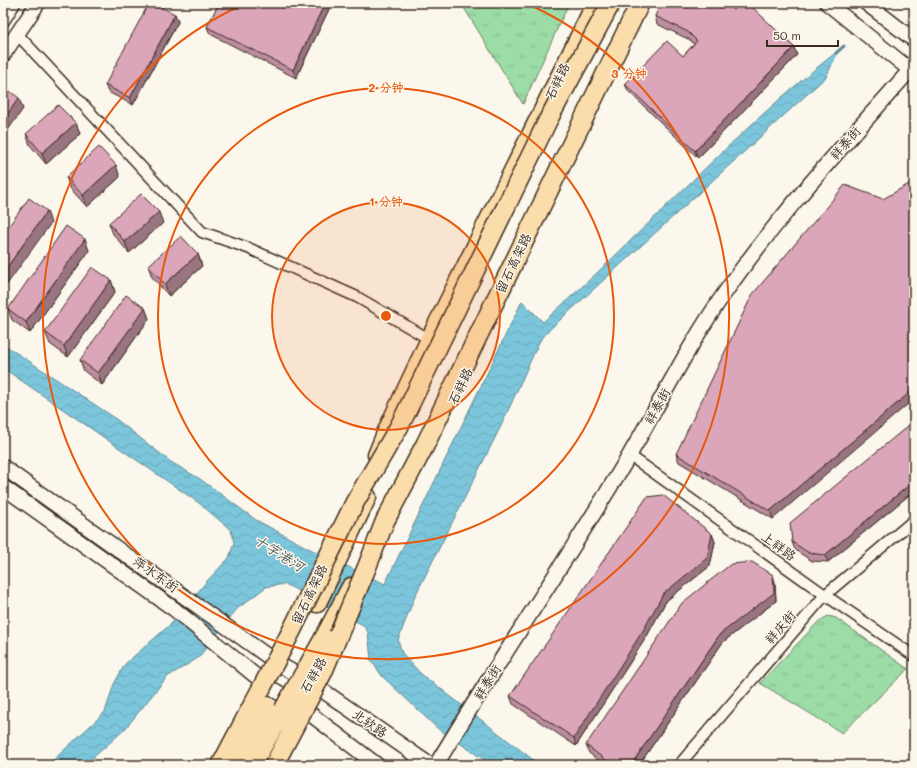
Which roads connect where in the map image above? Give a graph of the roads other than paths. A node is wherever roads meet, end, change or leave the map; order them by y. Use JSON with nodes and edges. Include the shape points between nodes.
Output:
{"nodes":[{"id":1,"x":13,"y":3,"type":"edge"},
{"id":2,"x":38,"y":3,"type":"edge"},
{"id":3,"x":596,"y":3,"type":"edge"},
{"id":4,"x":611,"y":3,"type":"edge"},
{"id":5,"x":640,"y":3,"type":"edge"},
{"id":6,"x":649,"y":3,"type":"edge"},
{"id":7,"x":827,"y":3,"type":"edge"},
{"id":8,"x":866,"y":3,"type":"edge"},
{"id":9,"x":3,"y":19,"type":"edge"},
{"id":10,"x":18,"y":35,"type":"junction"},
{"id":11,"x":914,"y":40,"type":"edge"},
{"id":12,"x":3,"y":55,"type":"edge"},
{"id":13,"x":912,"y":71,"type":"edge"},
{"id":14,"x":429,"y":339,"type":"junction"},
{"id":15,"x":400,"y":425,"type":"junction"},
{"id":16,"x":630,"y":455,"type":"junction"},
{"id":17,"x":3,"y":467,"type":"edge"},
{"id":18,"x":3,"y":487,"type":"edge"},
{"id":19,"x":914,"y":520,"type":"edge"},
{"id":20,"x":385,"y":521,"type":"junction"},
{"id":21,"x":825,"y":595,"type":"junction"},
{"id":22,"x":914,"y":656,"type":"edge"},
{"id":23,"x":280,"y":664,"type":"junction"},
{"id":24,"x":309,"y":681,"type":"junction"},
{"id":25,"x":269,"y":687,"type":"junction"},
{"id":26,"x":296,"y":703,"type":"junction"},
{"id":27,"x":221,"y":765,"type":"edge"},
{"id":28,"x":228,"y":765,"type":"edge"},
{"id":29,"x":236,"y":765,"type":"edge"},
{"id":30,"x":252,"y":765,"type":"edge"},
{"id":31,"x":262,"y":765,"type":"edge"},
{"id":32,"x":274,"y":765,"type":"edge"},
{"id":33,"x":377,"y":765,"type":"edge"},
{"id":34,"x":430,"y":765,"type":"edge"},
{"id":35,"x":436,"y":765,"type":"edge"},
{"id":36,"x":679,"y":765,"type":"edge"}],
"edges":[{"from":1,"to":9,"type":"street"},
{"from":2,"to":10,"type":"street"},
{"from":3,"to":14,"type":"main road","name":"石祥路"},
{"from":4,"to":15,"type":"highway","name":"留石高架路","bridge":true,"via":[[548,120]]},
{"from":5,"to":20,"type":"highway","name":"留石高架路","via":[[429,438]]},
{"from":6,"to":24,"type":"main road","name":"石祥路","bridge":true,"via":[[342,625]]},
{"from":7,"to":13,"type":"street"},
{"from":8,"to":11,"type":"street"},
{"from":10,"to":12,"type":"street"},
{"from":10,"to":14,"type":"street","via":[[202,232],[248,248],[357,297]]},
{"from":13,"to":16,"type":"street","name":"祥泰街","via":[[802,192],[765,238],[726,292],[681,362]]},
{"from":14,"to":23,"type":"main road","name":"石祥路","via":[[385,433],[358,505]]},
{"from":15,"to":27,"type":"highway","name":"留石高架路","bridge":true,"via":[[355,502]]},
{"from":15,"to":29,"type":"highway","name":"留石高架路","bridge":true,"via":[[317,603]]},
{"from":16,"to":21,"type":"street","name":"上祥路"},
{"from":16,"to":35,"type":"street","name":"祥泰街"},
{"from":17,"to":23,"type":"street","name":"萍水东街"},
{"from":18,"to":25,"type":"street","name":"萍水东街","via":[[174,609]]},
{"from":19,"to":21,"type":"street","name":"祥庆街"},
{"from":20,"to":30,"type":"highway","name":"留石高架路","bridge":true,"via":[[324,638]]},
{"from":20,"to":32,"type":"highway","name":"留石高架路","bridge":true,"via":[[337,643]]},
{"from":21,"to":22,"type":"street","name":"上祥路"},
{"from":21,"to":36,"type":"street","name":"祥庆街"},
{"from":23,"to":24,"type":"street","name":"萍水东街"},
{"from":23,"to":25,"type":"main road","name":"石祥路"},
{"from":24,"to":26,"type":"main road","name":"石祥路"},
{"from":24,"to":34,"type":"street","name":"北软路"},
{"from":25,"to":26,"type":"street","name":"萍水东街"},
{"from":25,"to":28,"type":"main road","name":"石祥路"},
{"from":26,"to":31,"type":"main road","name":"石祥路"},
{"from":26,"to":33,"type":"street"}]}
